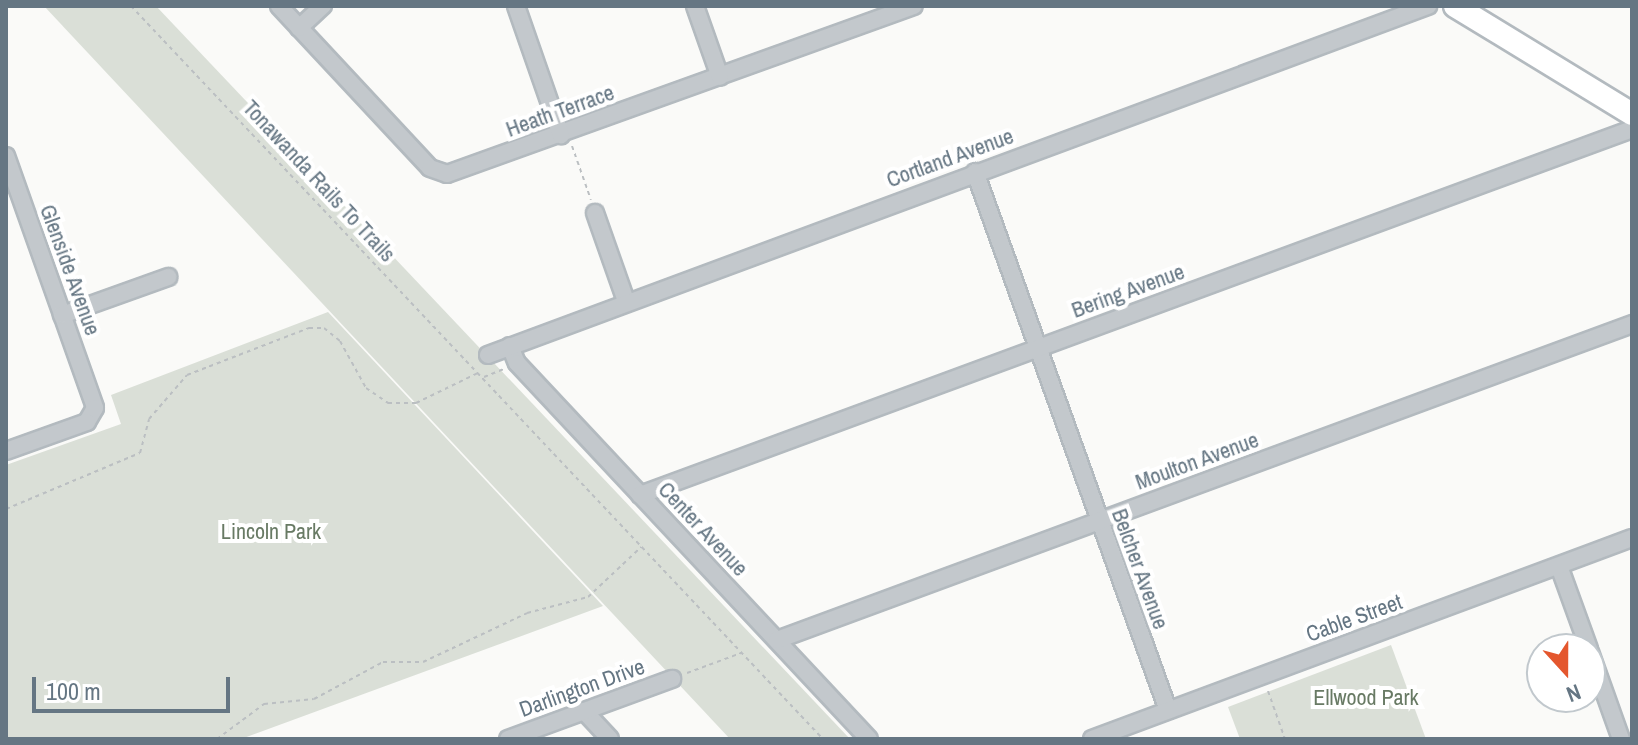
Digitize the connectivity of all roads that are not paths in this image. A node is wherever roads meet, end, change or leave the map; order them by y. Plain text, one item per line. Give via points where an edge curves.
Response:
1 (279, 6) edge
2 (323, 6) edge
3 (516, 6) edge
4 (695, 6) edge
5 (914, 6) edge
6 (1428, 6) edge
7 (1455, 6) edge
8 (887, 11) edge
9 (299, 28) junction
10 (720, 77) junction
11 (1632, 114) edge
12 (1632, 129) edge
13 (564, 133) junction
14 (6, 156) edge
15 (975, 172) junction
16 (595, 213) road end
17 (168, 277) dead end
18 (626, 301) junction
19 (62, 315) junction
20 (1632, 324) edge
21 (510, 346) junction
22 (1037, 347) junction
23 (488, 355) dead end
24 (6, 451) edge
25 (640, 495) junction
26 (1099, 521) junction
27 (1632, 538) edge
28 (1559, 566) junction
29 (1584, 633) edge
30 (777, 640) junction
31 (672, 679) road end
32 (1606, 696) edge
33 (1168, 710) junction
34 (584, 711) junction
35 (508, 739) edge
36 (610, 739) edge
37 (869, 739) edge
38 (1092, 739) edge
39 (1621, 739) edge

1 - 9 street, Heath Terrace
2 - 9 street
3 - 13 street
4 - 10 street
5 - 8 street, Heath Terrace
6 - 15 street, Cortland Avenue
7 - 11 street
8 - 10 street, Heath Terrace
9 - 13 street, Heath Terrace via 438,172 457,173
10 - 13 street, Heath Terrace
12 - 22 street, Bering Avenue
14 - 19 street, Glenside Avenue
15 - 18 street, Cortland Avenue
15 - 22 street, Belcher Avenue
16 - 18 street
17 - 19 street
18 - 21 street, Cortland Avenue
19 - 24 street, Glenside Avenue via 94,399 87,422
20 - 26 street, Moulton Avenue
21 - 23 street, Cortland Avenue
21 - 25 street, Center Avenue via 517,363
22 - 25 street, Bering Avenue
22 - 26 street, Belcher Avenue
25 - 30 street, Center Avenue
26 - 30 street, Moulton Avenue
26 - 33 street, Belcher Avenue
27 - 28 street, Cable Street
28 - 29 street
28 - 33 street, Cable Street
30 - 37 street, Center Avenue
31 - 34 street, Darlington Drive
32 - 39 street
33 - 38 street, Cable Street
34 - 35 street, Darlington Drive
34 - 36 street

